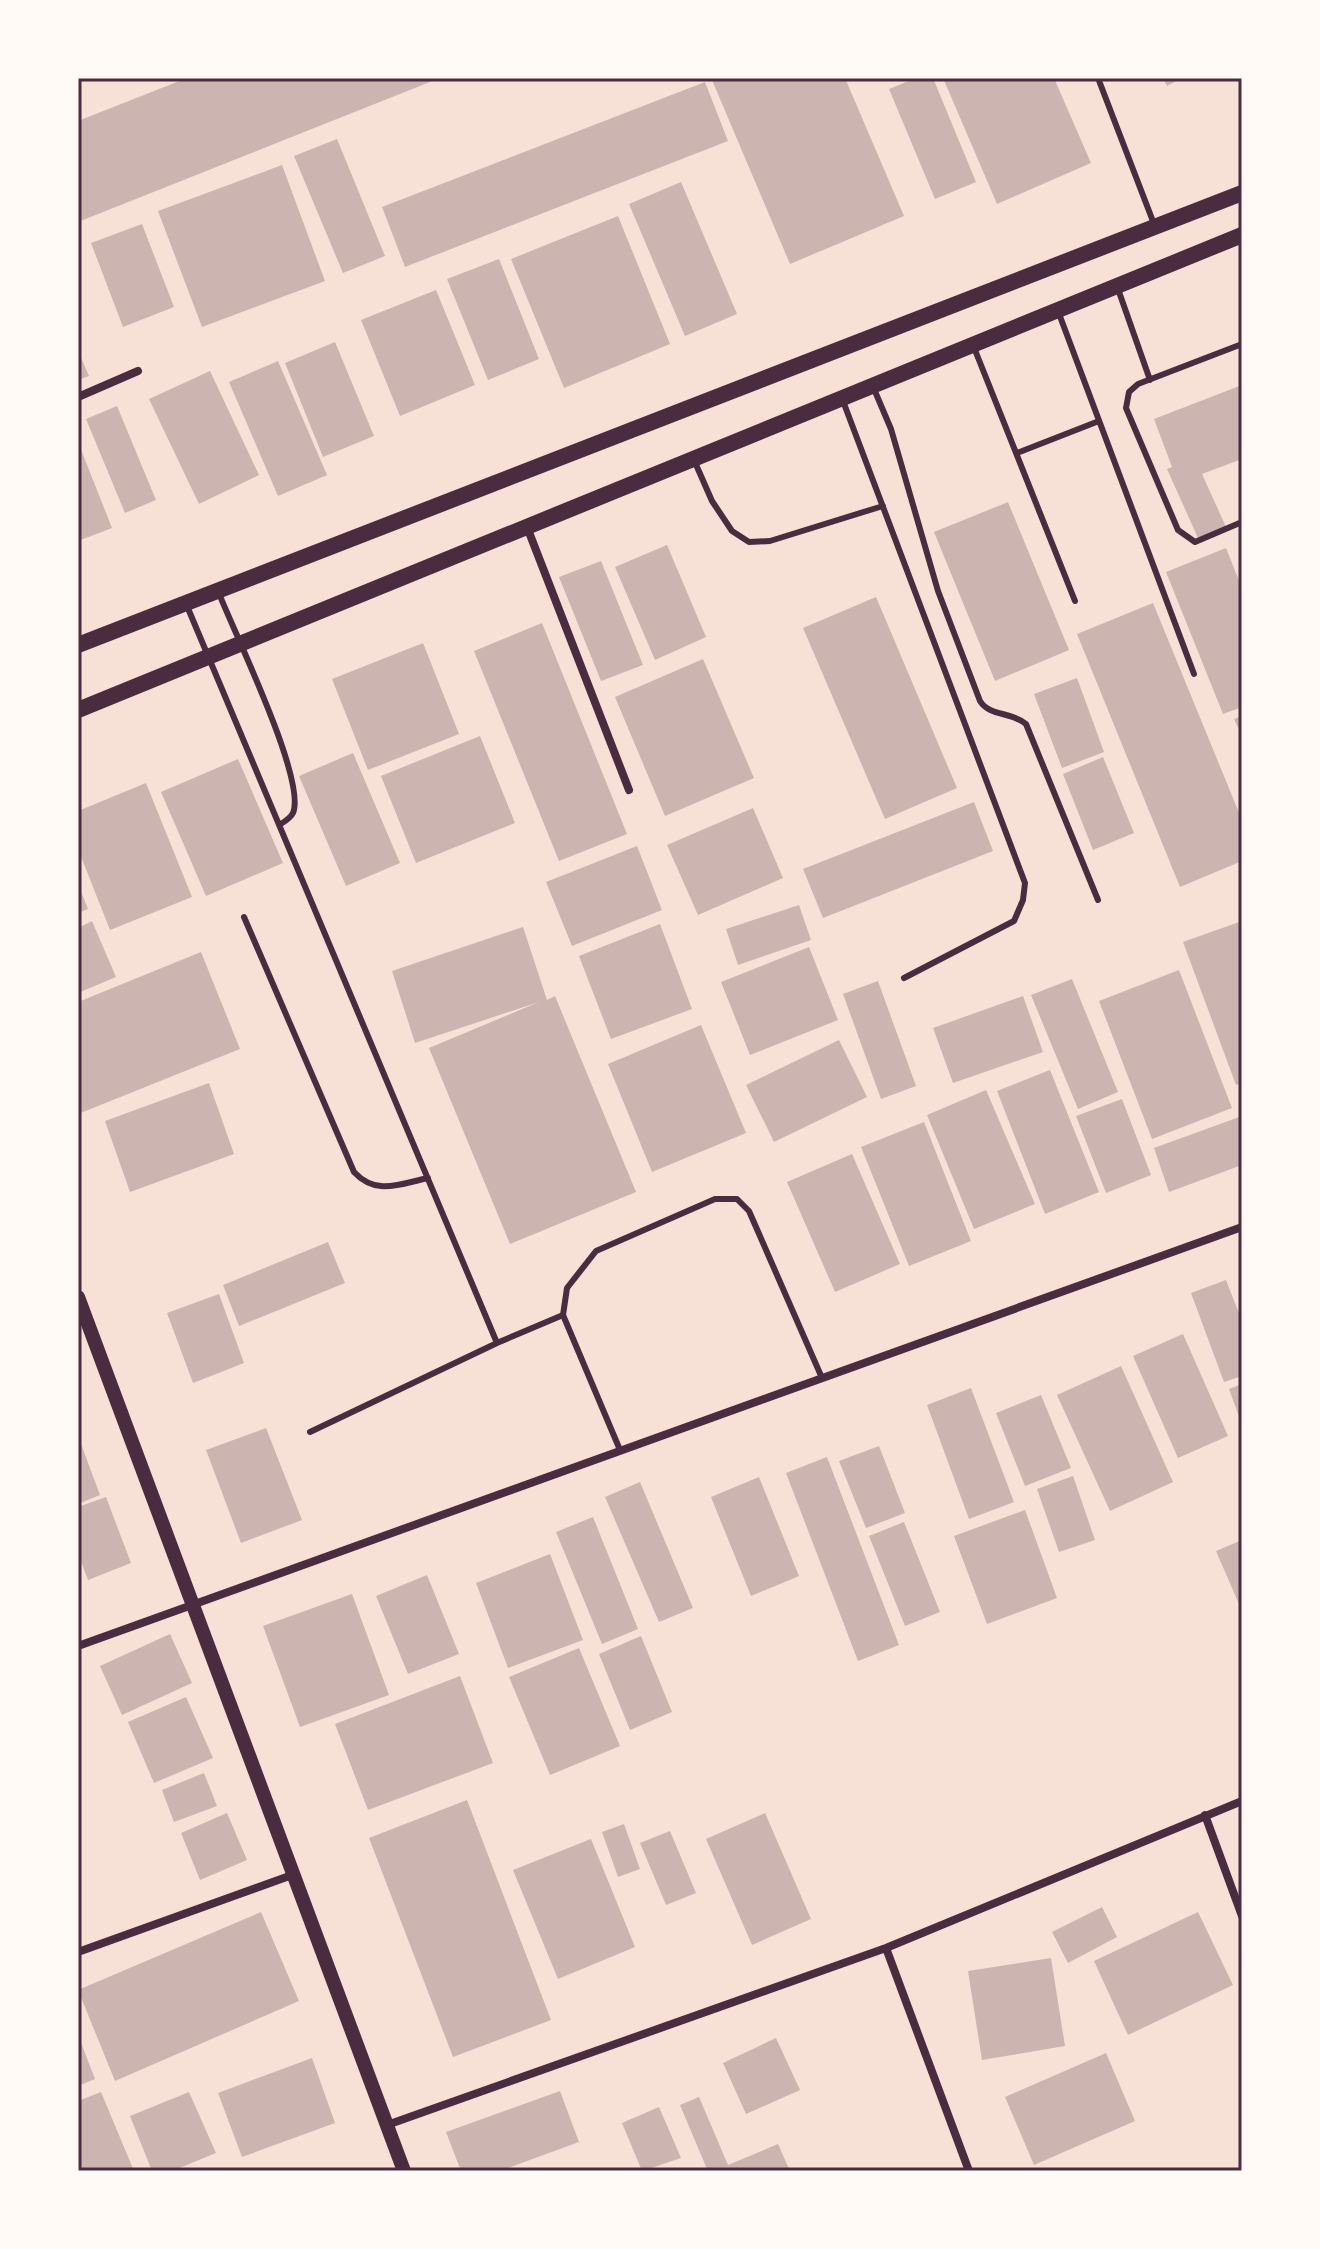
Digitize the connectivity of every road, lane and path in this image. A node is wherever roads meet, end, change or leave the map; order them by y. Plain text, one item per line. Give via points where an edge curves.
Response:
1 (1098, 78) edge
2 (1242, 193) edge
3 (1155, 226) junction
4 (1242, 235) edge
5 (1117, 285) junction
6 (1058, 311) junction
7 (1242, 344) edge
8 (973, 345) junction
9 (138, 371) dead end
10 (1150, 380) junction
11 (873, 386) junction
12 (78, 397) edge
13 (841, 398) junction
14 (1099, 421) junction
15 (1017, 453) junction
16 (693, 459) junction
17 (883, 506) junction
18 (1242, 522) edge
19 (526, 527) junction
20 (218, 591) junction
21 (1075, 601) dead end
22 (186, 603) junction
23 (78, 645) edge
24 (238, 645) junction
25 (208, 657) junction
26 (1194, 674) dead end
27 (78, 710) edge
28 (629, 790) dead end
29 (279, 825) junction
30 (1098, 900) dead end
31 (244, 917) dead end
32 (904, 978) dead end
33 (428, 1178) junction
34 (1242, 1227) edge
35 (78, 1297) edge
36 (563, 1315) junction
37 (497, 1343) junction
38 (822, 1378) junction
39 (310, 1432) dead end
40 (620, 1450) junction
41 (195, 1603) junction
42 (78, 1646) edge
43 (1242, 1801) edge
44 (1205, 1815) junction
45 (295, 1874) junction
46 (1242, 1916) edge
47 (886, 1948) junction
48 (78, 1952) edge
49 (387, 2125) junction
50 (404, 2171) edge
51 (969, 2171) edge

1 - 3 lane
2 - 3 main road
3 - 20 main road
4 - 5 main road
5 - 6 main road
5 - 10 lane
6 - 8 main road
6 - 14 lane
7 - 10 lane
8 - 11 main road
8 - 15 lane
9 - 12 street
10 - 18 lane via 1129,392 1126,408 1178,530 1195,542
11 - 13 main road
11 - 30 lane via 891,429 938,591 980,701 990,711 1013,714 1026,724
13 - 16 main road
13 - 17 lane
14 - 15 lane
14 - 26 lane
15 - 21 lane
16 - 17 lane via 732,531 749,542 770,541
16 - 19 main road
17 - 32 lane via 1025,883 1014,921
19 - 24 main road
19 - 28 street
20 - 22 main road
20 - 24 lane
22 - 23 main road
22 - 25 lane
24 - 25 main road
24 - 29 lane via 289,763 294,808
25 - 27 main road
25 - 29 lane
29 - 33 lane
31 - 33 lane via 354,1172 365,1184 380,1188
33 - 37 lane
34 - 38 street
35 - 41 street
36 - 37 lane
36 - 38 lane via 567,1288 596,1251 715,1199 737,1199 749,1211
36 - 40 lane
37 - 39 lane
38 - 40 street
40 - 41 street
41 - 42 street
41 - 45 street
43 - 44 street
44 - 46 street
44 - 47 street
45 - 48 street
45 - 49 street
47 - 49 street
47 - 51 street
49 - 50 street

